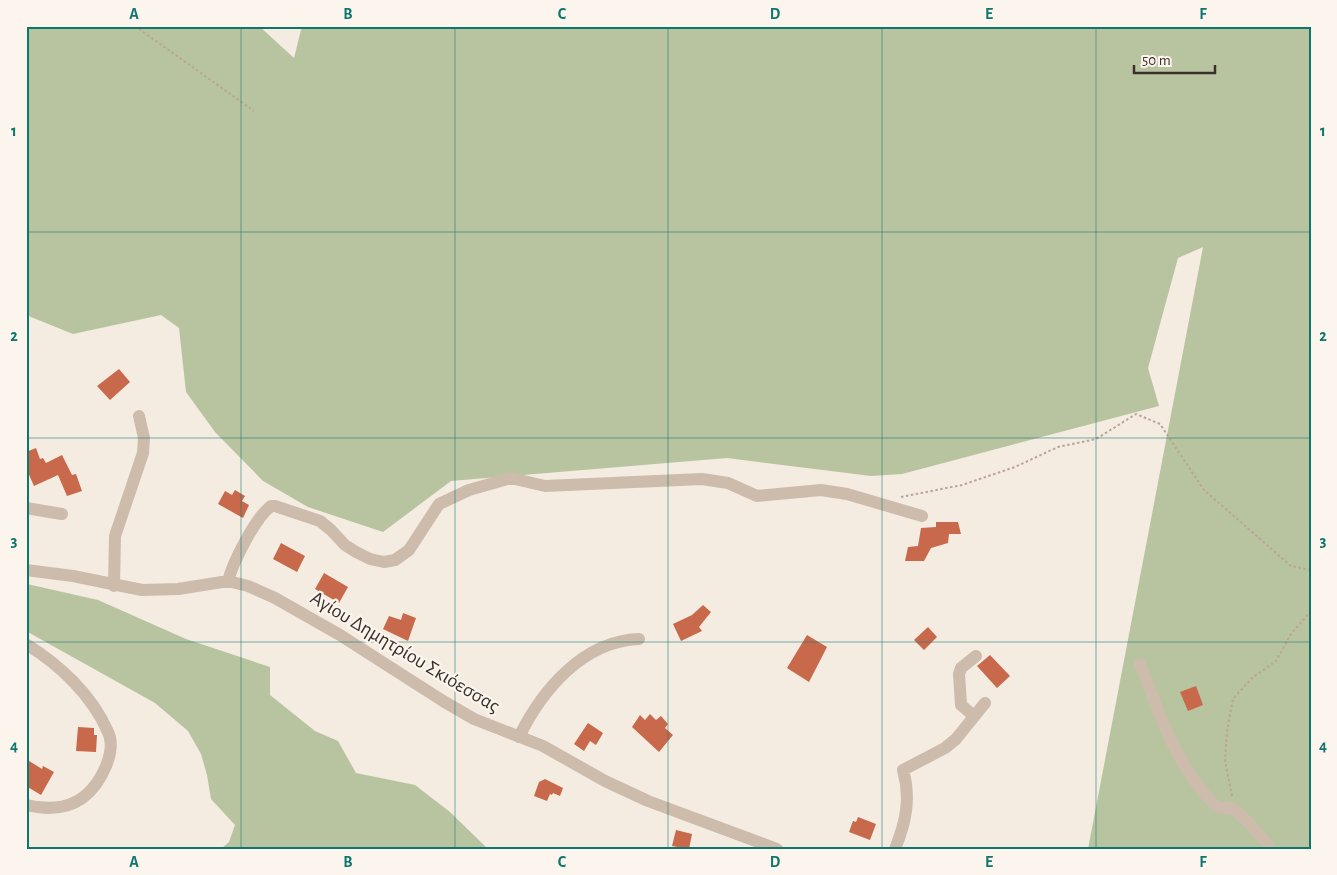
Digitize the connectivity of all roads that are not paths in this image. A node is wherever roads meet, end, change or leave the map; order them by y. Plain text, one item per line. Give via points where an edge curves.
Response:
1 (139, 416) dead end
2 (26, 508) edge
3 (62, 514) dead end
4 (922, 516) dead end
5 (26, 570) edge
6 (228, 582) junction
7 (114, 586) junction
8 (639, 639) dead end
9 (26, 644) edge
10 (976, 656) dead end
11 (1140, 664) dead end
12 (986, 703) dead end
13 (974, 716) junction
14 (519, 737) junction
15 (26, 805) edge
16 (777, 849) edge
17 (895, 849) edge
18 (1269, 849) edge

1 - 7 street via 144,453 114,536
2 - 3 street
4 - 6 street via 847,494 820,490 757,496 728,483 702,479 545,486 511,478 469,490 439,504 412,547 402,556 388,561 370,559 356,552 317,520 272,506 241,550
5 - 7 street, Αγίου Δημητρίου Σκιόεσσας via 73,576
6 - 7 street, Αγίου Δημητρίου Σκιόεσσας via 166,590
6 - 14 street, Αγίου Δημητρίου Σκιόεσσας via 248,586 280,601 458,710
8 - 14 street via 611,644 577,663 542,696
9 - 15 street via 56,664 82,692 109,734 111,746 101,777 89,794 59,807
10 - 13 street via 959,674 961,704
11 - 18 street via 1160,715 1199,788 1215,806 1232,808 1247,821
12 - 13 street
13 - 17 street via 945,748 903,770 908,801
14 - 16 street, Αγίου Δημητρίου Σκιόεσσας via 648,801

